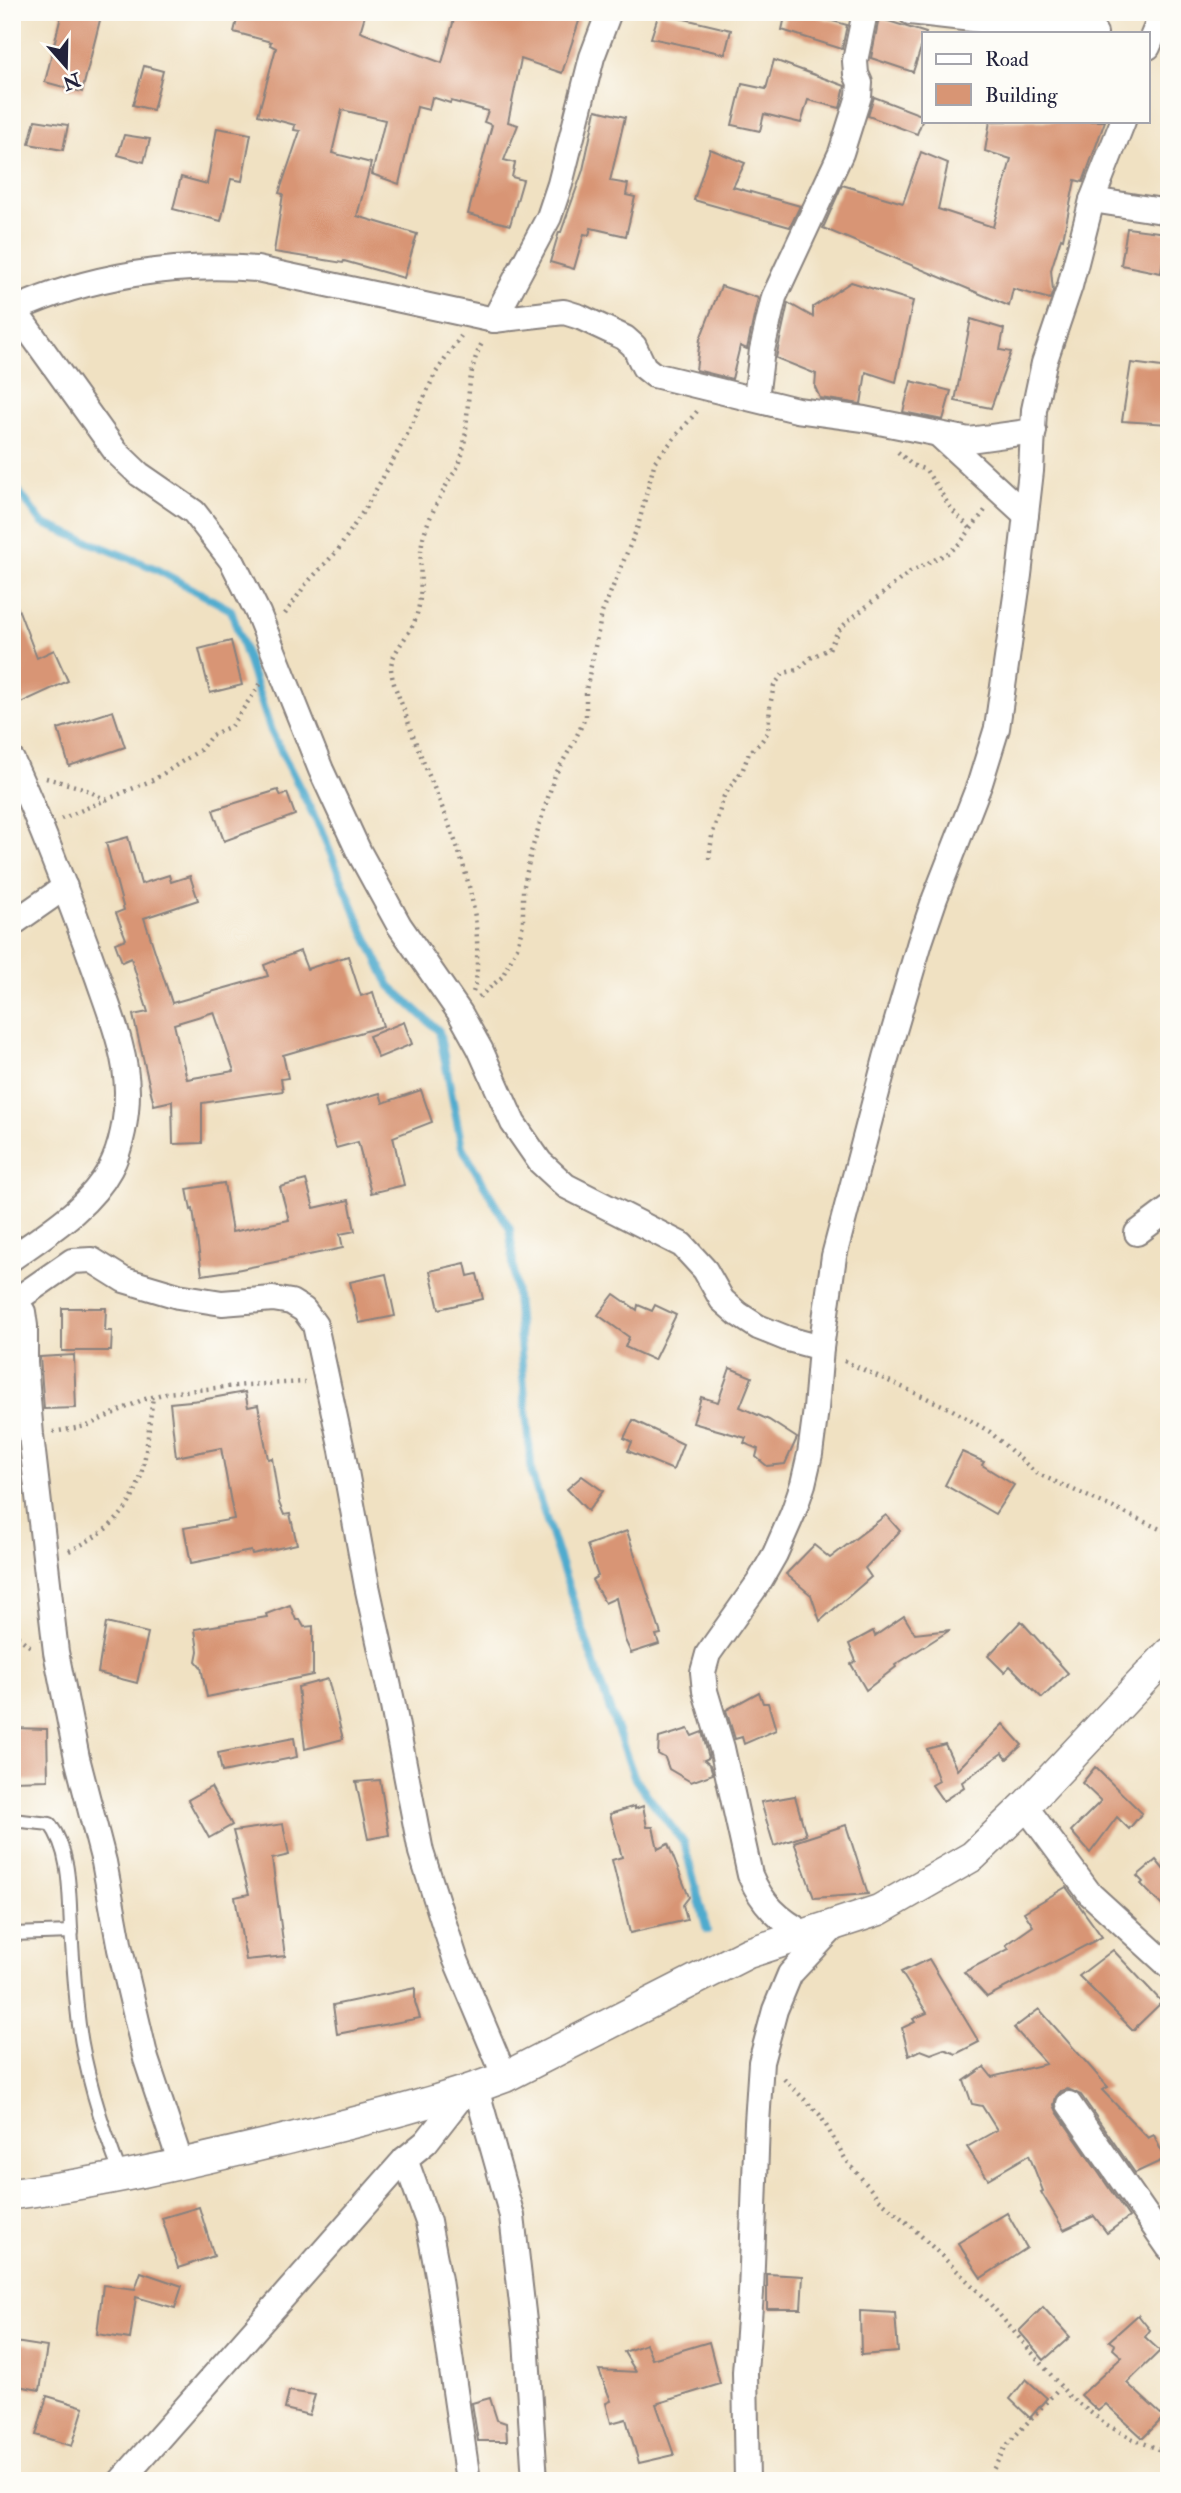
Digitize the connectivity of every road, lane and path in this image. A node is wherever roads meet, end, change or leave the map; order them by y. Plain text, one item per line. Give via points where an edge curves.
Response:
1 (609, 12) edge
2 (865, 12) edge
3 (910, 12) edge
4 (1163, 12) edge
5 (1086, 32) edge
6 (1150, 41) edge
7 (1123, 122) edge
8 (1092, 200) junction
9 (1169, 212) edge
10 (13, 309) edge
11 (494, 320) junction
12 (713, 389) junction
13 (756, 398) junction
14 (1034, 431) junction
15 (940, 436) junction
16 (892, 448) dead end
17 (998, 491) junction
18 (1026, 515) junction
19 (970, 528) junction
20 (268, 638) junction
21 (282, 674) junction
22 (14, 763) edge
23 (107, 801) junction
24 (40, 828) junction
25 (709, 859) dead end
26 (65, 887) junction
27 (12, 924) edge
28 (460, 1013) junction
29 (1169, 1209) edge
30 (1137, 1233) dead end
31 (12, 1258) edge
32 (14, 1298) edge
33 (820, 1351) junction
34 (327, 1382) junction
35 (153, 1397) junction
36 (31, 1436) junction
37 (1169, 1533) edge
38 (44, 1562) junction
39 (1169, 1653) edge
40 (1025, 1805) junction
41 (12, 1820) edge
42 (878, 1910) junction
43 (72, 1932) junction
44 (12, 1934) edge
45 (806, 1934) junction
46 (1169, 1966) edge
47 (761, 2062) junction
48 (505, 2077) junction
49 (470, 2090) junction
50 (1069, 2104) dead end
51 (405, 2159) junction
52 (181, 2164) junction
53 (121, 2175) junction
54 (12, 2194) edge
55 (1169, 2248) edge
56 (1060, 2387) junction
57 (1169, 2453) edge
58 (121, 2481) edge
59 (468, 2481) edge
60 (536, 2481) edge
61 (747, 2481) edge
62 (987, 2481) edge

1 - 11 street via 592,57 553,206
2 - 13 street via 855,61 859,96 841,153 774,297
3 - 5 street
4 - 6 street
7 - 8 street
8 - 9 street
8 - 14 street via 1044,363
10 - 11 street via 98,282 164,271 233,267
10 - 20 street via 116,452 194,512 216,538 245,583
11 - 12 street via 564,312 580,317 625,338 654,375
11 - 20 path via 461,336 435,374 366,507
11 - 28 path via 476,353 460,464 423,537 418,614 391,665 394,686 474,902 476,985
12 - 13 street
12 - 28 path via 656,461 638,526 602,612 586,691 586,716 555,775 531,852 517,947 502,977
13 - 15 street
14 - 15 street via 969,440
14 - 18 street
15 - 17 street
16 - 19 path via 926,470
17 - 18 street
17 - 19 path
18 - 33 street via 996,729 935,898 886,1058 834,1256
19 - 25 path via 950,552 910,572 847,622 829,649 779,678 772,692 768,732 749,753 724,796
20 - 21 street
21 - 23 path via 260,683 230,726 212,735 200,750 155,779
21 - 28 street via 321,770 379,891
22 - 23 path
22 - 24 street
23 - 24 path
24 - 26 street
26 - 27 street
26 - 31 street via 120,1048 127,1090 122,1132 110,1168 87,1200
28 - 33 street via 513,1123 555,1177 681,1245 738,1314 758,1327
29 - 30 street
32 - 34 street via 72,1261 92,1259 124,1280 178,1296 222,1303 291,1302 315,1325
32 - 36 street via 26,1326
33 - 37 path via 951,1409 990,1432 1036,1473
33 - 45 street via 810,1454 793,1513 759,1582 708,1654 703,1672 757,1892 785,1923
34 - 35 path via 246,1385
34 - 48 street via 421,1852 455,1958
35 - 36 path via 87,1426
35 - 38 path via 136,1494 127,1509 88,1541
36 - 38 street
38 - 52 street via 55,1652 120,1949 146,2059
39 - 40 street
40 - 42 street via 973,1856
40 - 46 street via 1090,1894
41 - 43 lane via 50,1824 58,1835
42 - 45 street
42 - 47 street via 831,1928 790,1974
43 - 44 lane
43 - 53 lane via 84,2055 101,2123
45 - 48 street via 721,1965
47 - 56 path via 791,2084 820,2115 846,2160 879,2199 986,2300
47 - 61 street via 744,2372
48 - 49 street
49 - 51 street via 426,2142
49 - 52 street
49 - 60 street via 512,2216
50 - 55 street
51 - 58 street
51 - 59 street via 428,2222
52 - 53 street
53 - 54 street
56 - 57 path via 1107,2425
56 - 62 path via 1006,2446

